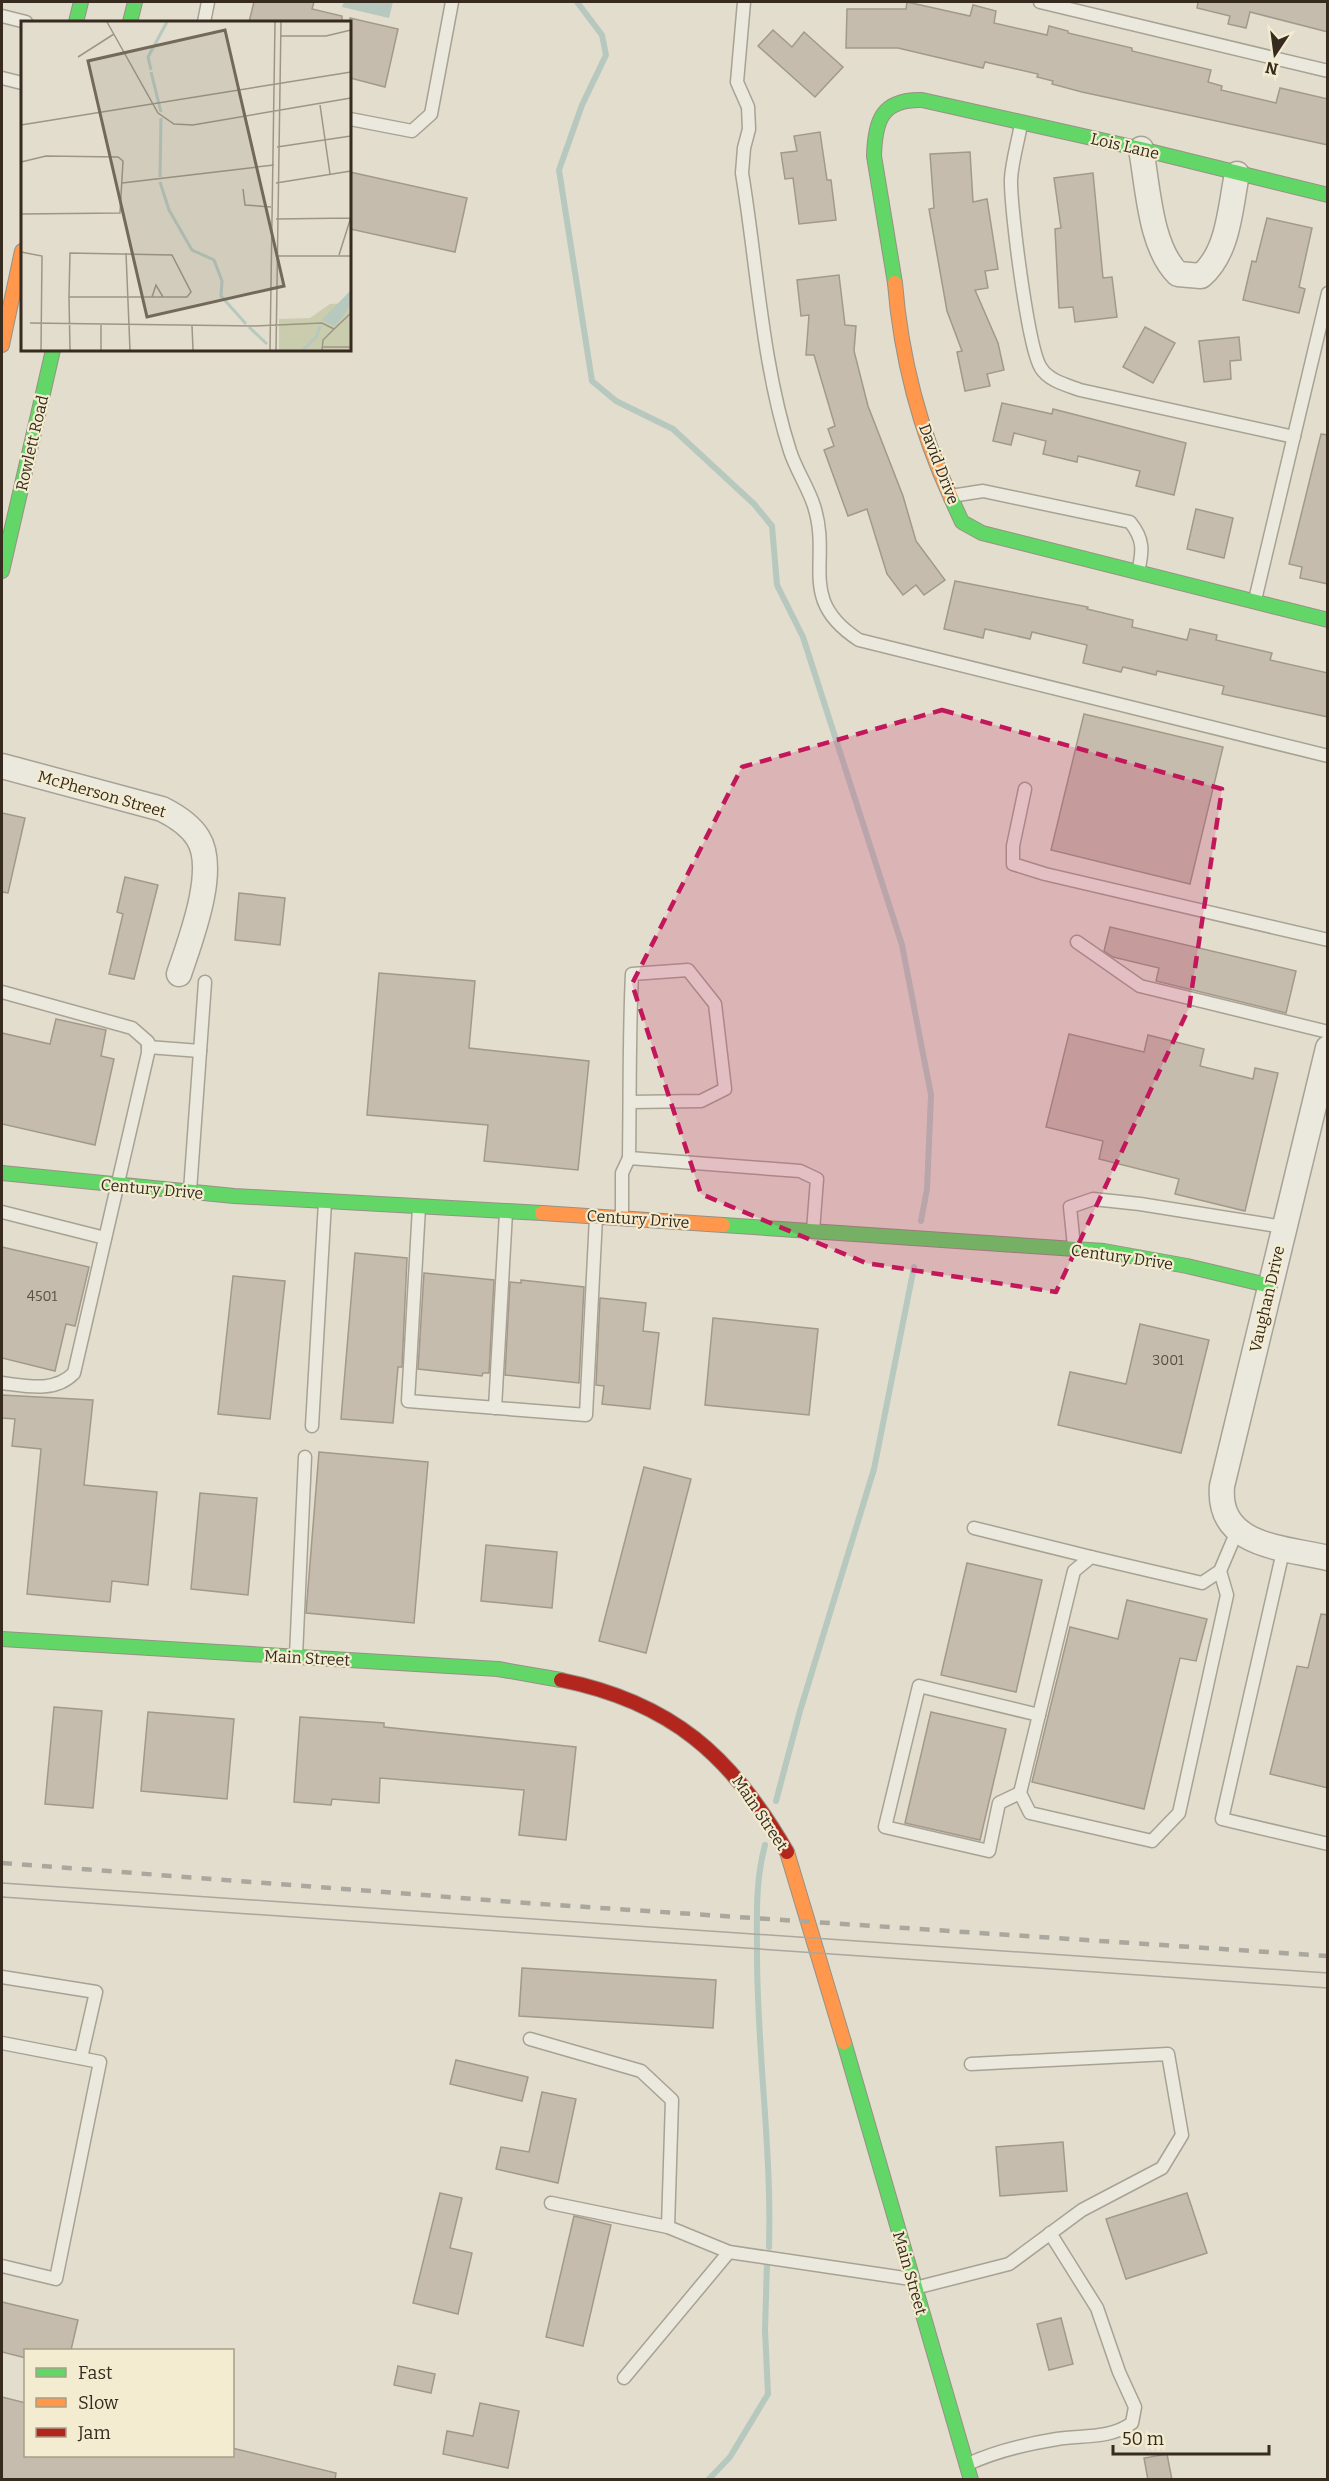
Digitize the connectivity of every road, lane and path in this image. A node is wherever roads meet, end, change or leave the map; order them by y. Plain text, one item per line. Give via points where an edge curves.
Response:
1 (81, 2) edge
2 (135, 2) edge
3 (208, 2) edge
4 (452, 2) edge
5 (744, 2) edge
6 (1040, 2) edge
7 (2, 16) edge
8 (22, 21) edge
9 (76, 21) edge
10 (130, 21) edge
11 (204, 21) edge
12 (1328, 71) edge
13 (2, 78) edge
14 (21, 83) edge
15 (922, 100) joint
16 (351, 119) edge
17 (1021, 122) junction
18 (1141, 149) junction
19 (1238, 174) junction
20 (1328, 195) edge
21 (21, 255) edge
22 (13, 288) edge
23 (1328, 293) edge
24 (2, 345) edge
25 (53, 351) edge
26 (1294, 436) junction
27 (950, 496) junction
28 (2, 571) edge
29 (1137, 573) junction
30 (1254, 602) junction
31 (1328, 620) edge
32 (1328, 756) edge
33 (2, 766) edge
34 (1025, 789) dead end
35 (1328, 940) edge
36 (1077, 942) dead end
37 (179, 974) dead end
38 (205, 982) dead end
39 (2, 992) edge
40 (1328, 1032) edge
41 (148, 1047) junction
42 (1328, 1048) edge
43 (200, 1051) junction
44 (630, 1102) junction
45 (629, 1158) junction
46 (2, 1173) edge
47 (117, 1186) junction
48 (190, 1192) junction
49 (325, 1201) junction
50 (420, 1206) junction
51 (506, 1211) junction
52 (2, 1212) edge
53 (596, 1216) junction
54 (622, 1218) junction
55 (1284, 1227) junction
56 (813, 1232) junction
57 (105, 1238) junction
58 (1074, 1249) junction
59 (1271, 1286) junction
60 (2, 1383) edge
61 (495, 1408) junction
62 (312, 1426) dead end
63 (305, 1457) dead end
64 (974, 1528) dead end
65 (1244, 1535) junction
66 (1284, 1547) junction
67 (1091, 1557) junction
68 (1328, 1558) edge
69 (1220, 1571) junction
70 (2, 1639) edge
71 (296, 1657) junction
72 (1039, 1715) junction
73 (1020, 1793) junction
74 (1328, 1844) edge
75 (2, 1977) edge
76 (530, 2039) dead end
77 (2, 2043) edge
78 (81, 2058) junction
79 (971, 2064) dead end
80 (551, 2203) dead end
81 (668, 2227) junction
82 (1050, 2234) junction
83 (729, 2252) junction
84 (2, 2266) edge
85 (913, 2284) junction
86 (624, 2378) dead end
87 (967, 2464) junction
88 (971, 2480) edge

1 - 9 street
2 - 10 street
3 - 11 lane
4 - 16 lane via 431,114 412,131
5 - 32 lane via 738,82 748,107 749,129 742,173 771,368 790,452 815,507 820,586 828,614 840,628 859,640
6 - 12 lane
7 - 8 lane
13 - 14 lane
15 - 17 street, Lois Lane
15 - 27 street, David Drive via 904,98 890,105 881,118 874,156 893,261 898,330 911,388
17 - 18 street, Lois Lane
17 - 26 lane via 1011,178 1013,206 1032,345 1041,369 1057,382 1080,390
18 - 19 street, Lois Lane
18 - 19 street via 1157,236 1166,263 1178,274 1201,276 1213,266 1222,246
19 - 20 street, Lois Lane
21 - 22 street
22 - 24 street
23 - 26 lane
25 - 28 street, Rowlett Road
26 - 30 lane
27 - 29 street, David Drive via 962,522 982,533
27 - 29 lane via 983,491 1130,522 1141,535 1143,550
29 - 30 street, David Drive
30 - 31 street, David Drive
33 - 37 street, McPherson Street via 162,809 190,828 200,840 204,890
34 - 35 lane via 1013,864
36 - 40 lane via 1140,986
38 - 43 lane
39 - 41 lane via 132,1028 148,1042
41 - 43 lane
41 - 47 lane
42 - 55 street, Vaughan Drive
43 - 48 lane
44 - 44 lane via 632,974 688,970 715,1004 725,1089 700,1101
44 - 45 lane
45 - 54 lane via 622,1173
45 - 56 lane via 800,1171 817,1179
46 - 47 street, Century Drive
47 - 48 street, Century Drive
47 - 57 lane
48 - 49 street, Century Drive
49 - 50 street, Century Drive
49 - 62 lane
50 - 51 street, Century Drive
50 - 61 lane via 408,1401
51 - 53 street, Century Drive
51 - 61 lane
52 - 57 lane
53 - 54 street, Century Drive
53 - 61 lane via 586,1415
54 - 56 street, Century Drive
55 - 58 lane via 1094,1199 1070,1207
55 - 59 street, Vaughan Drive
56 - 58 street, Century Drive
57 - 60 lane via 74,1373 52,1386
58 - 59 street, Century Drive via 1187,1266
59 - 65 street, Vaughan Drive via 1220,1503 1226,1520
63 - 71 lane
64 - 67 lane
65 - 66 street
65 - 69 lane
66 - 68 street
66 - 74 lane via 1222,1819
67 - 69 lane via 1202,1582
67 - 72 lane via 1074,1571
69 - 73 lane via 1227,1595 1179,1813 1152,1840 1030,1813
70 - 71 street, Main Street
71 - 85 street, Main Street via 498,1669 612,1692 674,1721 742,1782 791,1858
72 - 73 lane
72 - 73 lane via 919,1686 885,1827 989,1851 999,1803
75 - 78 lane via 96,1992
76 - 81 lane via 641,2071 672,2100
77 - 78 lane
78 - 84 lane via 100,2062 56,2279
79 - 82 lane via 1168,2054 1182,2135 1162,2168 1082,2210
80 - 81 lane
81 - 83 lane
82 - 85 lane via 1009,2264
82 - 87 lane via 1097,2308 1136,2408 1132,2423 1118,2433 1045,2441 991,2453
83 - 85 lane
83 - 86 lane
85 - 87 street, Main Street
87 - 88 street, Main Street

